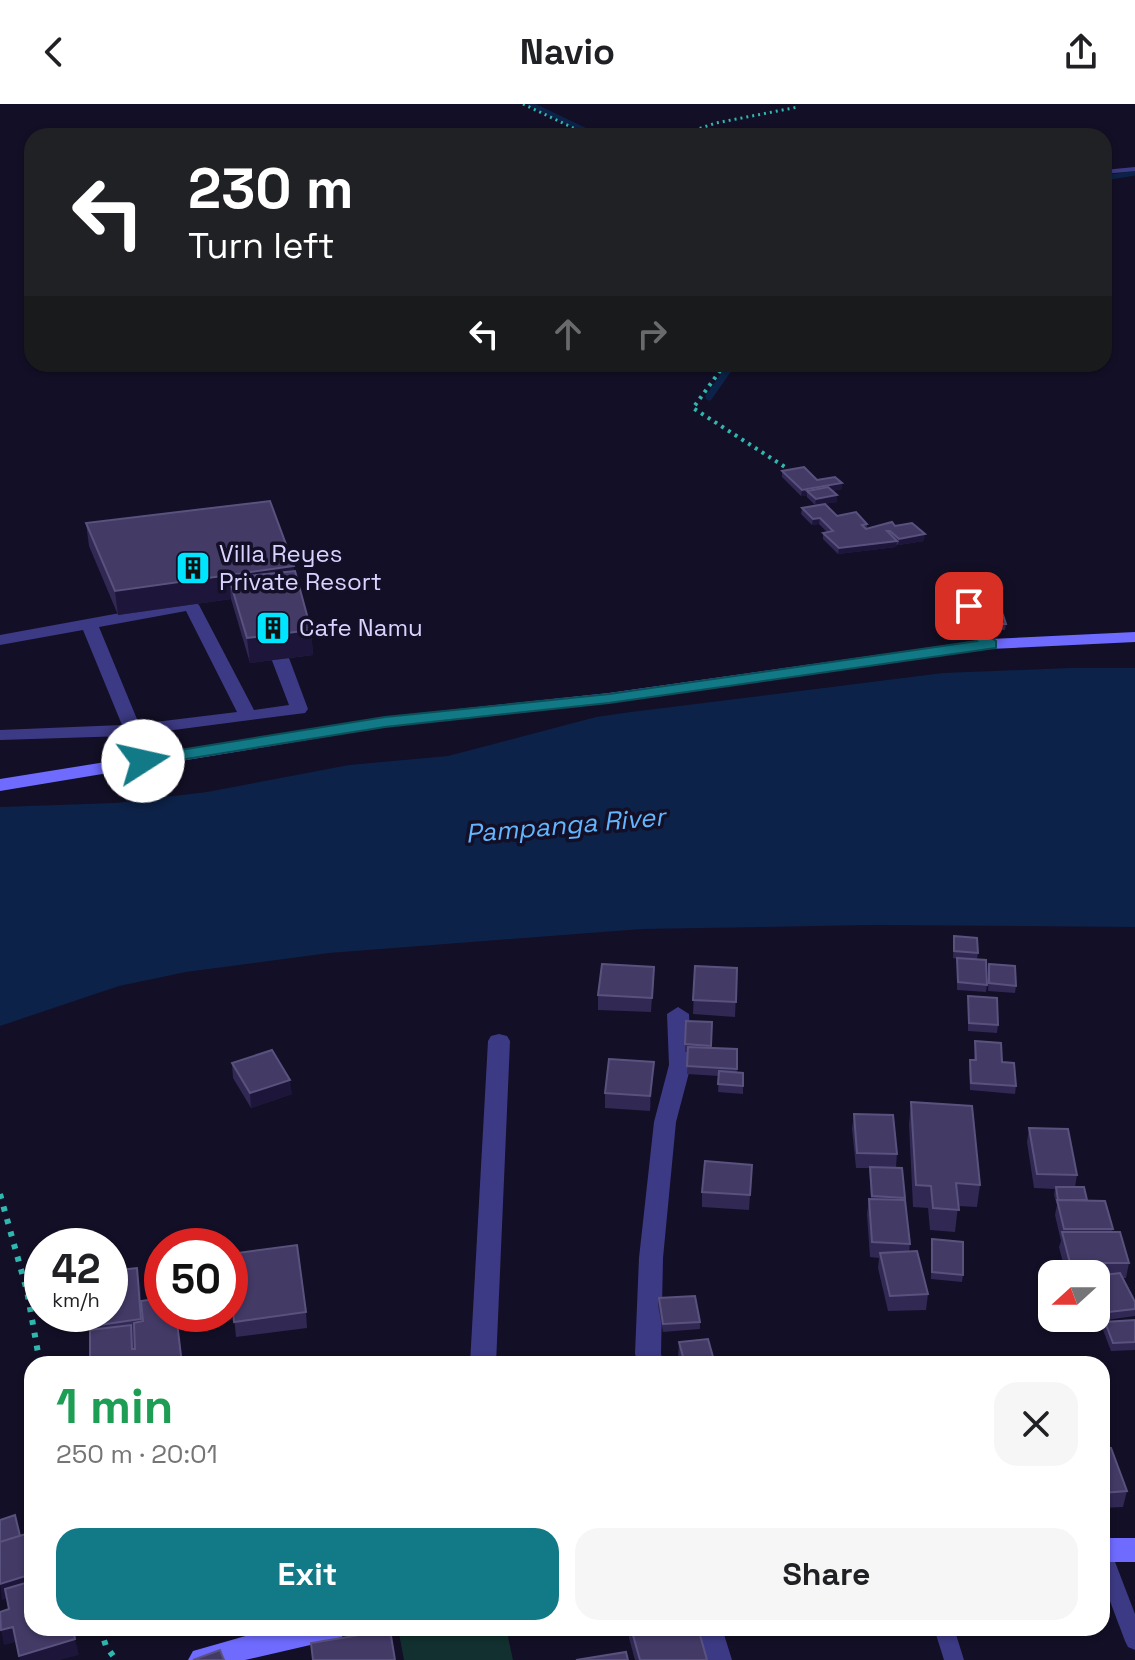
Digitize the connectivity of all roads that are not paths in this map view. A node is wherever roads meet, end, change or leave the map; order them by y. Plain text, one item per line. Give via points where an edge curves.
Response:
1 (1135, 169) edge
2 (1112, 171) edge
3 (966, 594) dead end
4 (89, 623) junction
5 (1135, 637) edge
6 (0, 640) edge
7 (990, 644) junction
8 (280, 658) edge
9 (248, 716) junction
10 (133, 730) junction
11 (0, 735) edge
12 (143, 761) junction
13 (0, 785) edge
14 (678, 1014) dead end
15 (499, 1041) dead end
16 (483, 1356) edge
17 (649, 1356) edge
18 (1135, 1550) edge
19 (1110, 1552) edge
20 (1110, 1574) edge
21 (294, 1636) edge
22 (710, 1636) edge
23 (946, 1636) edge
24 (1135, 1641) edge
25 (203, 1660) edge
26 (717, 1660) edge
27 (954, 1660) edge

1 - 2 lane
3 - 7 street via 974,632
4 - 6 street
4 - 9 street via 191,605
4 - 10 street
5 - 7 main road
7 - 12 main road via 609,698 385,722
8 - 9 street via 299,709
9 - 10 street
10 - 11 street
10 - 12 street
12 - 13 main road
14 - 17 street via 680,1065 665,1122 651,1258
15 - 16 street
18 - 19 main road
20 - 24 lane
21 - 25 main road
22 - 26 street
23 - 27 lane

